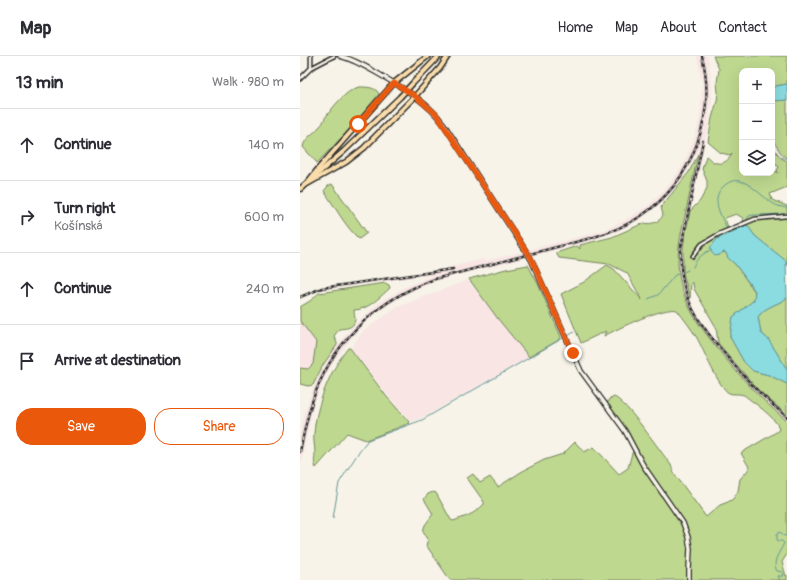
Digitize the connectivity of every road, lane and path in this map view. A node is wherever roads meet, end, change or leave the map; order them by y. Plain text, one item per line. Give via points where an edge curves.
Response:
1 (311, 56) edge
2 (334, 56) edge
3 (341, 56) edge
4 (428, 56) edge
5 (439, 56) edge
6 (448, 56) edge
7 (311, 68) junction
8 (300, 79) edge
9 (394, 83) junction
10 (415, 96) junction
11 (307, 184) junction
12 (300, 189) edge
13 (787, 216) edge
14 (693, 256) dead end
15 (689, 580) edge

1 - 7 street
2 - 7 street
3 - 9 street via 357,61
4 - 9 main road
5 - 11 main road, bridge via 400,97
6 - 10 main road
7 - 8 street
9 - 10 street
9 - 11 main road
10 - 11 main road via 356,155
10 - 15 street via 443,123 528,253 581,371 622,427 642,465 683,523 690,548
11 - 12 main road
13 - 14 street via 755,219 719,234 702,244

